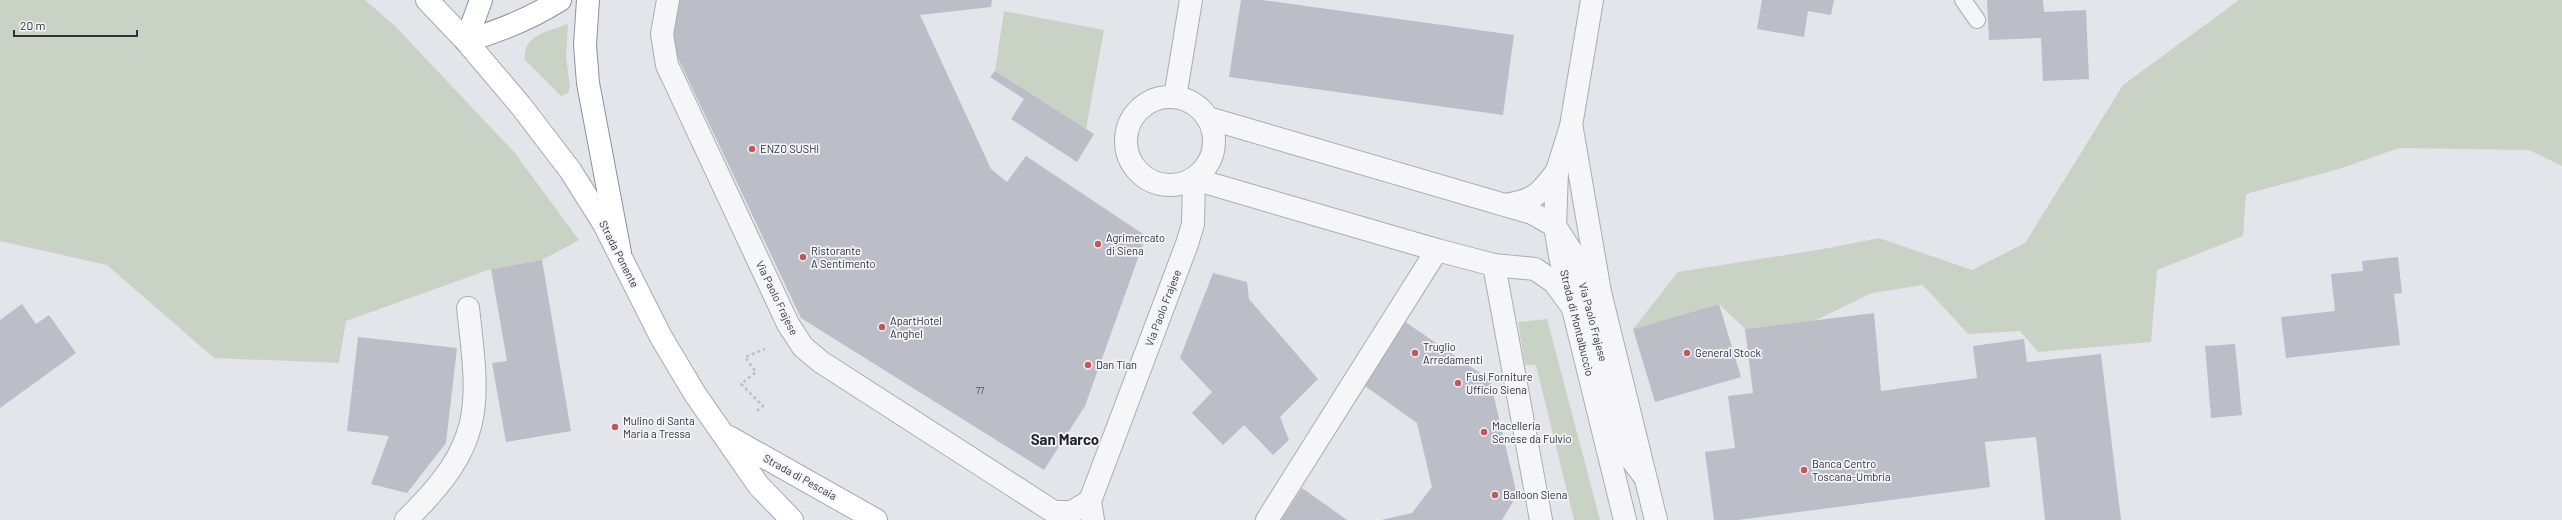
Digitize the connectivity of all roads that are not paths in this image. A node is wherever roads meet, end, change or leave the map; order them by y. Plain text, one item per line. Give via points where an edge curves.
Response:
1 (427, 0) edge
2 (481, 0) edge
3 (560, 0) edge
4 (588, 0) edge
5 (668, 0) edge
6 (1191, 0) edge
7 (1592, 0) edge
8 (1963, 0) edge
9 (1977, 20) dead end
10 (466, 41) junction
11 (1175, 97) junction
12 (1208, 118) junction
13 (1571, 126) junction
14 (1557, 171) junction
15 (1194, 179) junction
16 (1500, 205) junction
17 (1555, 226) junction
18 (1437, 250) junction
19 (620, 253) junction
20 (1494, 264) junction
21 (468, 308) dead end
22 (1574, 309) junction
23 (724, 434) junction
24 (1644, 476) junction
25 (1091, 511) edge
26 (406, 520) edge
27 (792, 520) edge
28 (876, 520) edge
29 (1267, 520) edge
30 (1541, 520) edge
31 (1625, 520) edge
32 (1656, 520) edge

1 - 10 main road, Strada Ponente
2 - 10 main road
3 - 10 main road via 506,28
4 - 19 main road via 585,46 588,83
5 - 25 street, Via Paolo Frajese via 662,34 667,65 788,324 803,347 821,362 1054,512
6 - 11 street
7 - 13 street, Strada di Montalbuccio
8 - 9 lane
10 - 19 main road, Strada Ponente via 558,152 590,199
11 - 12 street, Via Paolo Frajese via 1188,100 1200,108
11 - 15 street, Via Paolo Frajese via 1161,97 1147,103 1136,112 1129,124 1126,138 1127,153 1132,166 1154,184 1183,185
12 - 15 street, Via Paolo Frajese via 1214,131 1215,145 1204,170
12 - 16 street, Via Paolo Frajese
13 - 14 street, Strada di Montalbuccio
13 - 24 street, Strada di Montalbuccio via 1600,292
14 - 16 street, Via Paolo Frajese via 1541,192 1531,199
14 - 17 street, Strada di Montalbuccio
15 - 18 street, Via Paolo Frajese
15 - 25 street, Via Paolo Frajese via 1194,212 1187,244
16 - 17 street, Via Paolo Frajese via 1532,213
17 - 22 street, Strada di Montalbuccio
17 - 24 street, Via Paolo Frajese via 1568,244 1578,268 1629,456
18 - 20 street, Via Paolo Frajese
18 - 29 street
19 - 23 main road, Strada Ponente via 675,361
20 - 22 street, Via Paolo Frajese via 1535,269 1554,282
20 - 30 street
21 - 26 street via 474,382 474,408 470,433 454,467 433,494
22 - 31 street, Strada di Montalbuccio
23 - 27 main road, Strada Ponente via 759,486
23 - 28 main road, Strada di Pescaia
24 - 32 street, Strada di Montalbuccio

